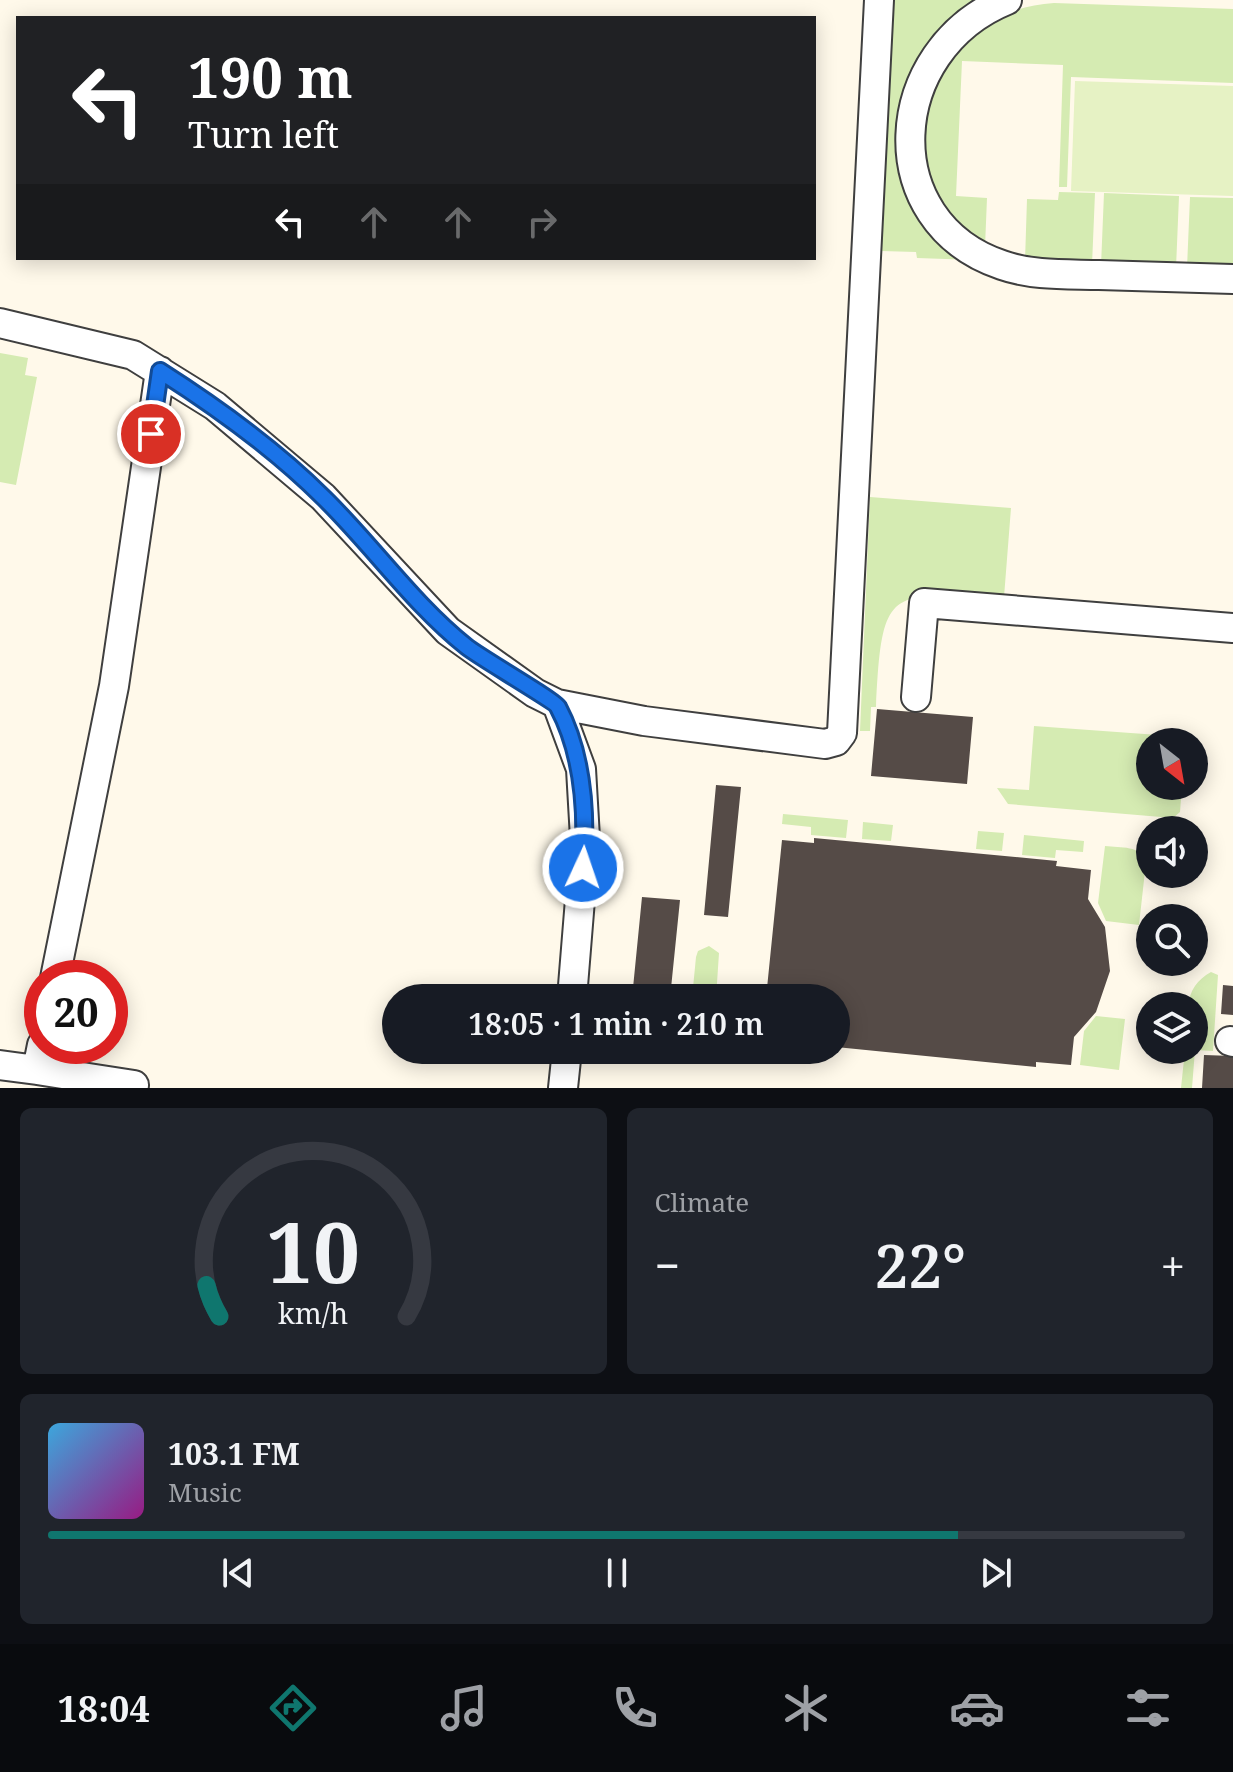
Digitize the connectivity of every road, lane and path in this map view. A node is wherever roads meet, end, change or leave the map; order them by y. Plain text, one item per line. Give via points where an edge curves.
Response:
1 (879, 0) edge
2 (1007, 0) edge
3 (1233, 279) edge
4 (0, 323) edge
5 (160, 371) junction
6 (1233, 628) edge
7 (916, 697) dead end
8 (557, 704) junction
9 (59, 960) edge
10 (573, 984) edge
11 (24, 1061) edge
12 (61, 1064) edge
13 (566, 1064) edge
14 (0, 1065) edge
15 (134, 1085) dead end
16 (563, 1088) edge

1 - 8 lane via 842,733 825,744
2 - 3 lane via 950,35 915,95 913,163 930,206 944,225 979,254 1022,271
4 - 5 lane via 133,355
5 - 8 lane via 215,406 323,497 470,650
5 - 9 lane via 114,686
6 - 7 lane via 924,603
8 - 10 lane via 581,769 585,838
11 - 14 lane
12 - 15 lane
13 - 16 lane

